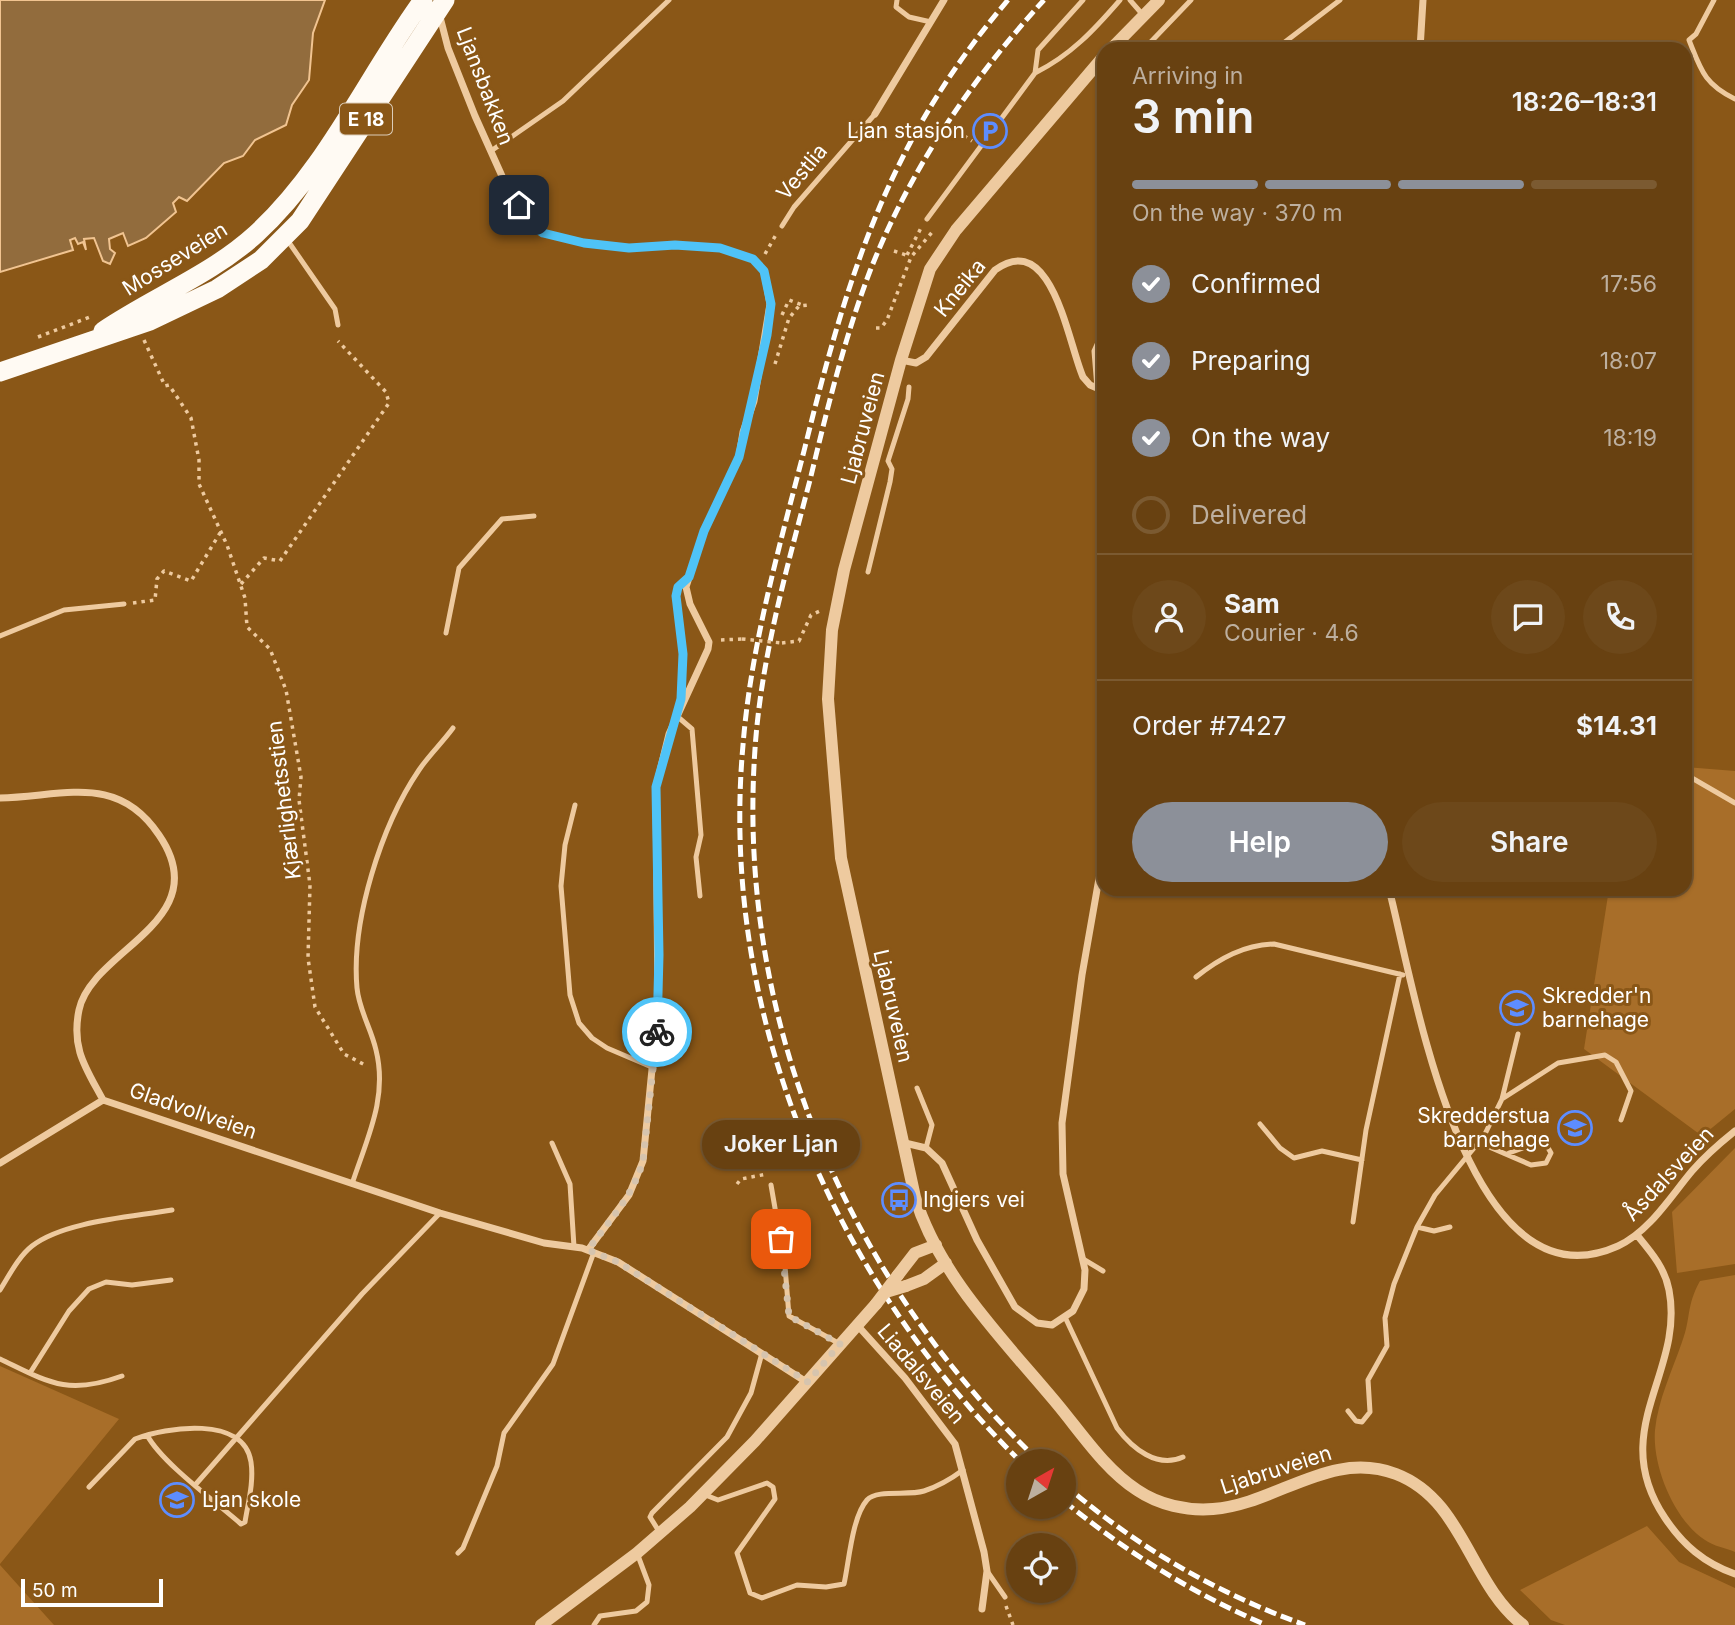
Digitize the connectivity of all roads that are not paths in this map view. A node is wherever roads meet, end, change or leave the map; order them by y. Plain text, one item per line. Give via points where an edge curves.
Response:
1 (669, 0) edge
2 (897, 0) edge
3 (944, 0) edge
4 (1083, 0) edge
5 (1120, 0) edge
6 (1130, 0) edge
7 (1159, 0) edge
8 (1191, 0) edge
9 (1340, 0) edge
10 (1423, 0) edge
11 (1714, 0) edge
12 (436, 3) edge
13 (1143, 15) junction
14 (930, 22) junction
15 (1118, 42) edge
16 (1151, 42) edge
17 (1285, 42) edge
18 (1420, 42) edge
19 (1690, 42) edge
20 (1692, 47) edge
21 (1097, 64) edge
22 (1035, 73) junction
23 (1735, 99) edge
24 (874, 114) joint
25 (491, 151) junction
26 (927, 219) road end
27 (270, 220) junction
28 (782, 226) road end
29 (285, 238) junction
30 (338, 325) dead end
31 (88, 341) junction
32 (1097, 344) edge
33 (901, 360) junction
34 (1097, 367) edge
35 (0, 372) edge
36 (1097, 386) edge
37 (909, 387) dead end
38 (874, 457) junction
39 (888, 461) junction
40 (534, 516) dead end
41 (868, 572) dead end
42 (689, 577) junction
43 (124, 604) dead end
44 (446, 634) dead end
45 (0, 636) edge
46 (678, 717) junction
47 (453, 728) dead end
48 (1692, 778) edge
49 (0, 798) edge
50 (1735, 803) edge
51 (575, 805) dead end
52 (1097, 890) edge
53 (700, 896) dead end
54 (1392, 896) edge
55 (1400, 974) junction
56 (1196, 977) dead end
57 (1412, 979) junction
58 (1518, 1034) dead end
59 (654, 1068) junction
60 (917, 1088) dead end
61 (1502, 1099) junction
62 (103, 1100) junction
63 (1621, 1120) dead end
64 (1260, 1124) dead end
65 (1735, 1131) edge
66 (552, 1143) dead end
67 (905, 1143) junction
68 (1480, 1143) junction
69 (926, 1148) junction
70 (1509, 1153) junction
71 (1469, 1158) junction
72 (1362, 1160) junction
73 (0, 1163) edge
74 (352, 1184) junction
75 (772, 1185) dead end
76 (172, 1210) dead end
77 (440, 1213) junction
78 (1353, 1222) dead end
79 (1417, 1227) junction
80 (1450, 1227) dead end
81 (1637, 1235) junction
82 (936, 1245) junction
83 (574, 1247) junction
84 (591, 1251) junction
85 (1083, 1259) junction
86 (946, 1263) junction
87 (1103, 1270) dead end
88 (171, 1280) dead end
89 (0, 1290) edge
90 (887, 1292) junction
91 (1065, 1317) junction
92 (858, 1326) junction
93 (840, 1344) junction
94 (762, 1353) junction
95 (0, 1359) edge
96 (30, 1373) junction
97 (122, 1376) dead end
98 (808, 1382) junction
99 (1348, 1412) dead end
100 (147, 1435) junction
101 (237, 1438) junction
102 (1183, 1457) dead end
103 (963, 1470) junction
104 (195, 1484) junction
105 (89, 1487) dead end
106 (703, 1494) junction
107 (660, 1533) junction
108 (458, 1553) dead end
109 (637, 1553) junction
110 (987, 1571) junction
111 (1735, 1574) edge
112 (1005, 1597) road end
113 (982, 1609) dead end
114 (541, 1625) edge
115 (594, 1625) edge
116 (1523, 1625) edge

1 - 25 lane via 562,101
2 - 14 lane via 901,14
3 - 14 street, Vestlia
4 - 22 lane via 1038,50
5 - 22 lane via 1082,43 1062,60
6 - 13 lane
7 - 13 street
8 - 16 lane
9 - 17 lane
10 - 18 street
11 - 19 lane
12 - 25 street, Ljansbakken via 448,48
12 - 27 highway, Mosseveien / E 18
12 - 29 highway, Mosseveien / E 18 via 314,201
13 - 15 street
14 - 24 street, Vestlia
20 - 23 lane via 1704,77
21 - 33 street, Ljabruveien via 941,249 922,288
22 - 26 lane
24 - 28 lane, Vestlia
25 - 42 street, Ljansbakken via 525,215 543,233 629,248 675,245 739,252 758,264 769,286 771,304 754,401 739,457 704,531
27 - 29 lane
27 - 31 highway, Mosseveien / E 18 via 208,270
29 - 30 lane via 335,309
29 - 31 highway, Mosseveien / E 18 via 243,273 187,305 131,330
31 - 35 highway, Mosseveien / E 18
32 - 34 lane
33 - 36 street, Kneika via 916,363 926,357 995,270 1004,263 1023,260 1040,269 1066,324 1083,377
33 - 38 street, Ljabruveien
37 - 39 lane
38 - 39 lane
38 - 67 street, Ljabruveien via 835,612 828,699 840,846
39 - 41 lane via 890,482
40 - 44 lane via 502,519 463,564
42 - 46 lane via 676,596 683,654
42 - 46 street via 690,604 709,642
43 - 45 lane via 64,610
46 - 53 lane via 692,729 701,835 696,857
46 - 59 street via 667,740 656,787 659,955
47 - 74 lane via 420,769 395,816 366,898 357,987 376,1049 379,1105
48 - 50 lane
49 - 62 street, Gladvollveien via 37,793 107,794 140,813 167,850 173,874 168,904 151,930 84,995 79,1011 80,1059
51 - 59 lane via 565,845 561,900 573,1004 579,1023 599,1044
52 - 85 street via 1062,1123 1063,1174
54 - 57 street, Åsdalsveien
55 - 56 lane via 1259,944 1231,953
55 - 57 lane
55 - 72 lane
57 - 71 street, Åsdalsveien via 1432,1064
58 - 61 lane
59 - 84 street via 638,1178
60 - 69 lane via 932,1125
61 - 63 lane via 1558,1063 1605,1055 1616,1062 1631,1091
61 - 68 lane
62 - 73 street
62 - 74 street, Gladvollveien
64 - 72 lane via 1294,1158 1322,1151
65 - 81 street, Åsdalsveien via 1695,1168
66 - 83 lane via 569,1184
67 - 69 street
67 - 82 street, Ljabruveien via 918,1204
68 - 70 lane
68 - 71 lane
69 - 91 street via 942,1163 977,1240 1015,1307 1037,1323 1052,1325
70 - 70 lane via 1537,1143 1551,1153 1546,1163 1537,1165
71 - 79 lane via 1435,1195
71 - 81 street, Åsdalsveien via 1495,1207 1539,1248 1571,1258 1589,1256
72 - 78 lane
74 - 77 street, Gladvollveien
75 - 93 lane via 789,1316
76 - 89 lane via 89,1225 41,1241 22,1257
77 - 83 street, Gladvollveien via 544,1243
77 - 101 lane via 362,1294
79 - 80 lane via 1434,1231
79 - 99 lane via 1385,1318 1387,1346 1368,1380 1370,1412 1362,1422
81 - 111 street via 1666,1278 1671,1304 1668,1337 1644,1429 1648,1484 1656,1504 1686,1546 1717,1568
82 - 86 street, Ljabruveien
82 - 90 street, bridge via 915,1253
83 - 84 street, Gladvollveien
84 - 94 street, Gladvollveien via 618,1262
84 - 108 lane via 553,1364 504,1433 497,1466
85 - 87 lane
85 - 91 street via 1084,1289
86 - 90 street, bridge via 924,1279
86 - 116 street, Ljabruveien via 979,1310 1098,1453 1137,1490 1171,1506 1212,1509 1242,1504 1342,1468 1368,1467 1395,1474 1419,1486 1446,1513 1489,1588
88 - 96 lane via 132,1285 106,1282 89,1289 69,1311
90 - 92 street, bridge
91 - 102 lane via 1128,1443 1155,1459
92 - 93 street
92 - 103 street, Liadalsveien via 946,1429
93 - 98 street
94 - 98 street, Gladvollveien
94 - 107 lane via 751,1394 727,1437 652,1513
95 - 96 lane
96 - 97 lane via 64,1387 101,1384
98 - 106 street
100 - 101 lane via 198,1428
100 - 104 lane
100 - 105 lane via 130,1443
101 - 104 lane
101 - 104 lane via 251,1463 245,1522 241,1524
103 - 106 lane via 924,1491 878,1493 868,1498 851,1544 844,1584 797,1585 761,1598 750,1593 737,1553 775,1499 773,1487 767,1483 718,1500
103 - 110 street, Liadalsveien
106 - 107 street
107 - 109 street
109 - 114 street
109 - 115 lane via 649,1585 647,1602 635,1611 600,1616
110 - 112 lane
110 - 113 street, Liadalsveien

